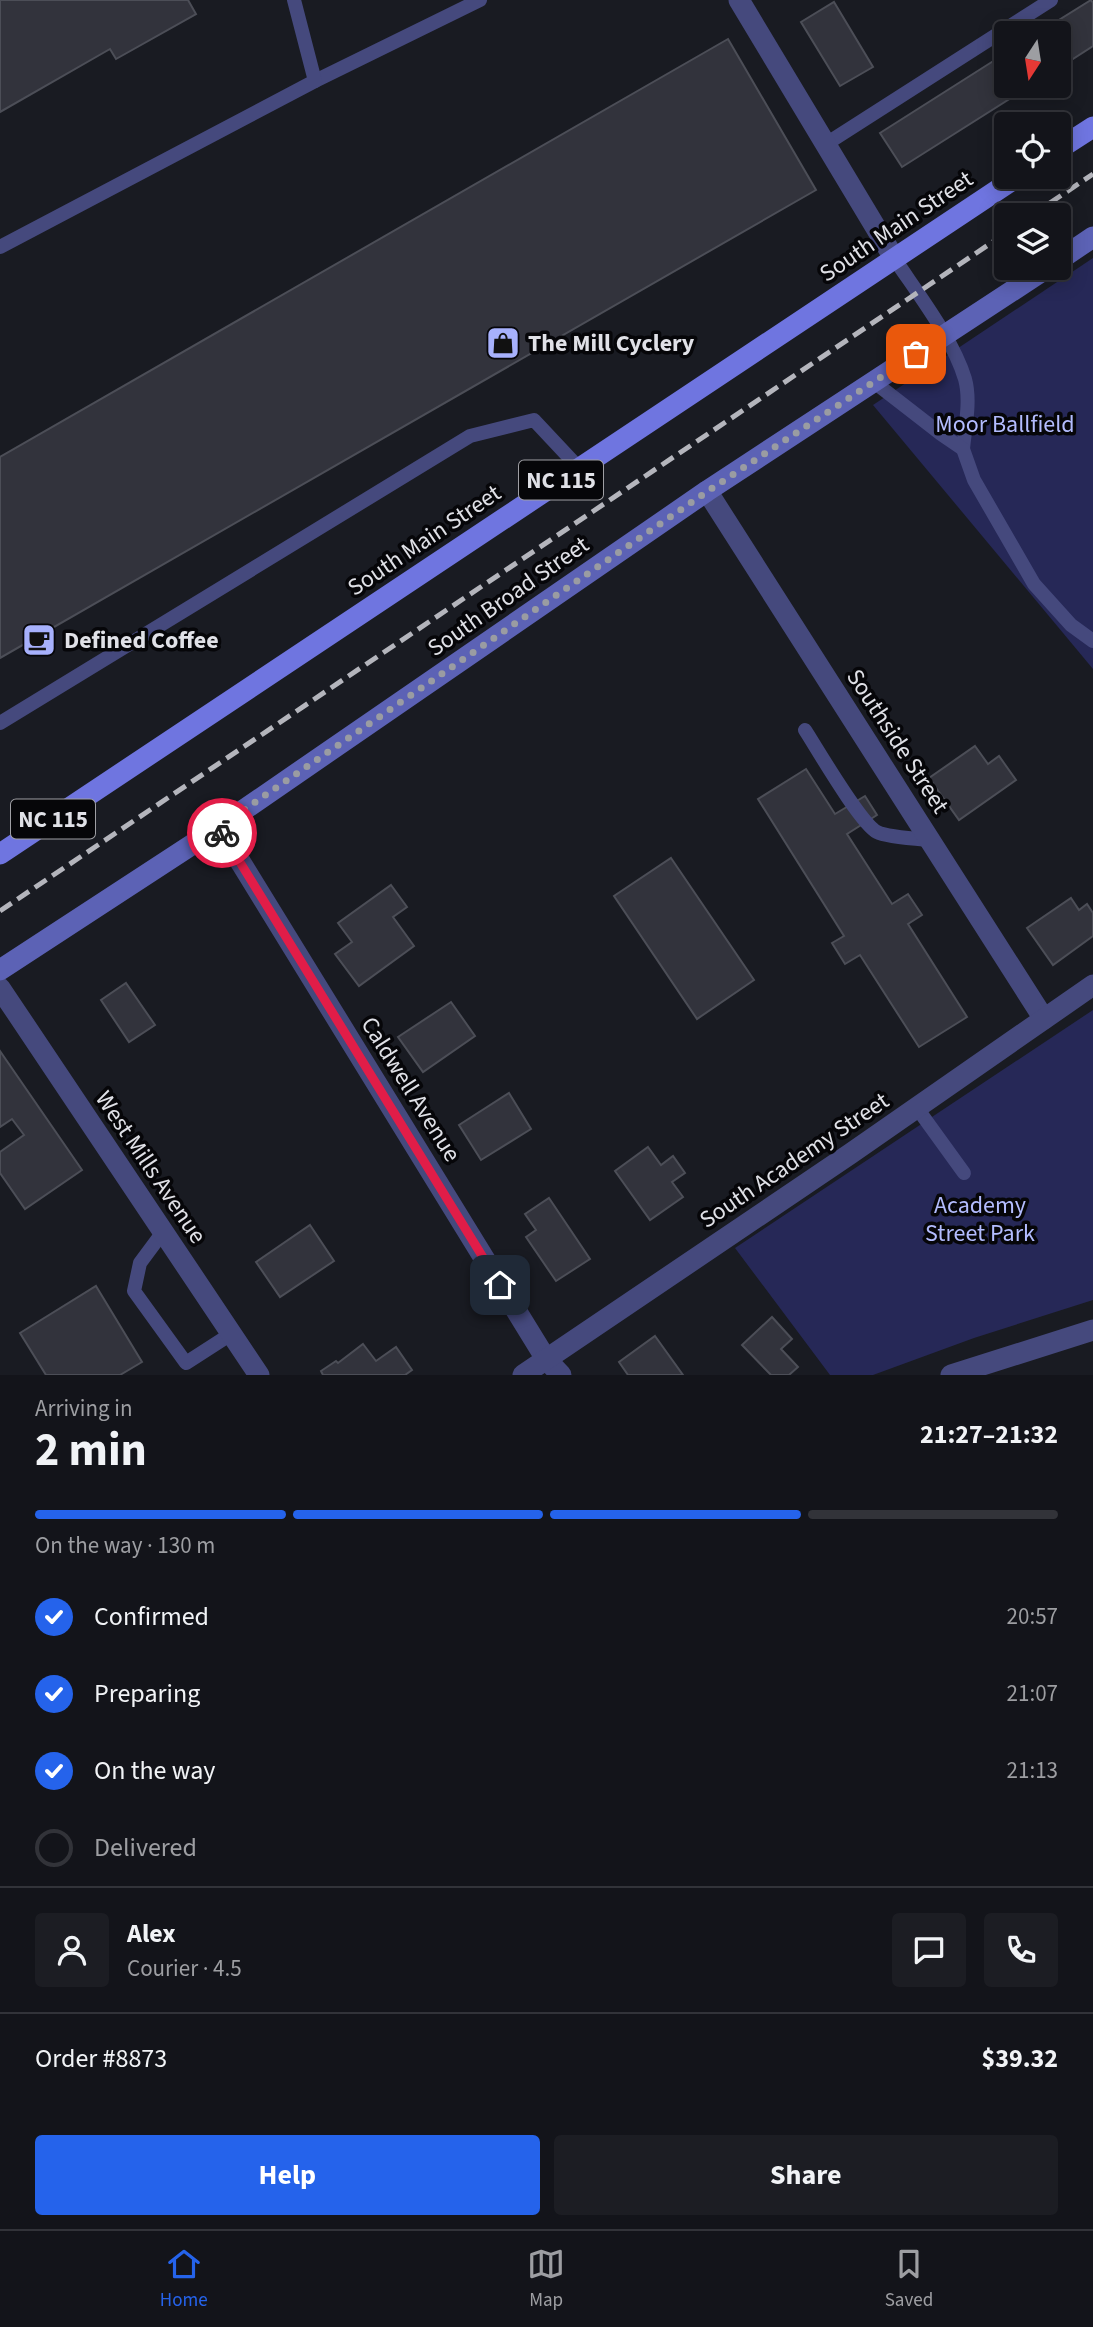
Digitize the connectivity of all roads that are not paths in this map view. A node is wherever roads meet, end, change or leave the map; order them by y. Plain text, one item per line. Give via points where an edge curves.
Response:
1 (294, 0) edge
2 (480, 0) edge
3 (739, 0) edge
4 (1051, 0) edge
5 (315, 81) junction
6 (1093, 127) edge
7 (1071, 141) edge
8 (826, 144) junction
9 (999, 189) edge
10 (1093, 237) edge
11 (0, 247) edge
12 (1071, 252) edge
13 (894, 258) junction
14 (1029, 280) edge
15 (944, 335) junction
16 (874, 382) junction
17 (963, 449) junction
18 (579, 468) junction
19 (708, 491) junction
20 (1093, 640) edge
21 (0, 723) edge
22 (805, 730) dead end
23 (219, 827) junction
24 (930, 841) junction
25 (0, 854) edge
26 (0, 970) edge
27 (1093, 985) edge
28 (0, 988) edge
29 (1044, 1019) junction
30 (917, 1108) junction
31 (964, 1173) dead end
32 (163, 1232) junction
33 (1093, 1330) edge
34 (231, 1334) junction
35 (546, 1359) junction
36 (185, 1369) edge
37 (259, 1375) edge
38 (523, 1375) edge
39 (561, 1375) edge
40 (951, 1375) edge

1 - 5 lane
2 - 5 lane
3 - 8 street
4 - 8 lane
5 - 11 lane
6 - 7 main road
8 - 13 street
9 - 13 main road, South Main Street / NC 115
10 - 12 street
13 - 15 lane
13 - 18 main road, South Main Street / NC 115
14 - 15 street, South Broad Street
15 - 16 street, South Broad Street
15 - 17 lane via 965,380 968,404
16 - 17 lane
16 - 19 street, South Broad Street
17 - 20 lane via 974,480 1034,584 1071,625
18 - 21 lane via 534,420 470,436
18 - 25 main road, South Main Street / NC 115
19 - 23 street, South Broad Street
19 - 24 street, Southside Street
22 - 24 lane via 871,827
23 - 26 street, South Broad Street
23 - 35 street, Caldwell Avenue
24 - 29 street, Southside Street
27 - 29 street, South Academy Street
28 - 32 street, West Mills Avenue
29 - 30 street, South Academy Street
30 - 31 lane
30 - 35 street, South Academy Street
32 - 34 street, West Mills Avenue
32 - 36 lane via 140,1264 134,1291
33 - 40 street
34 - 36 lane
34 - 37 street, West Mills Avenue
35 - 38 street, South Academy Street
35 - 39 street, Caldwell Avenue

